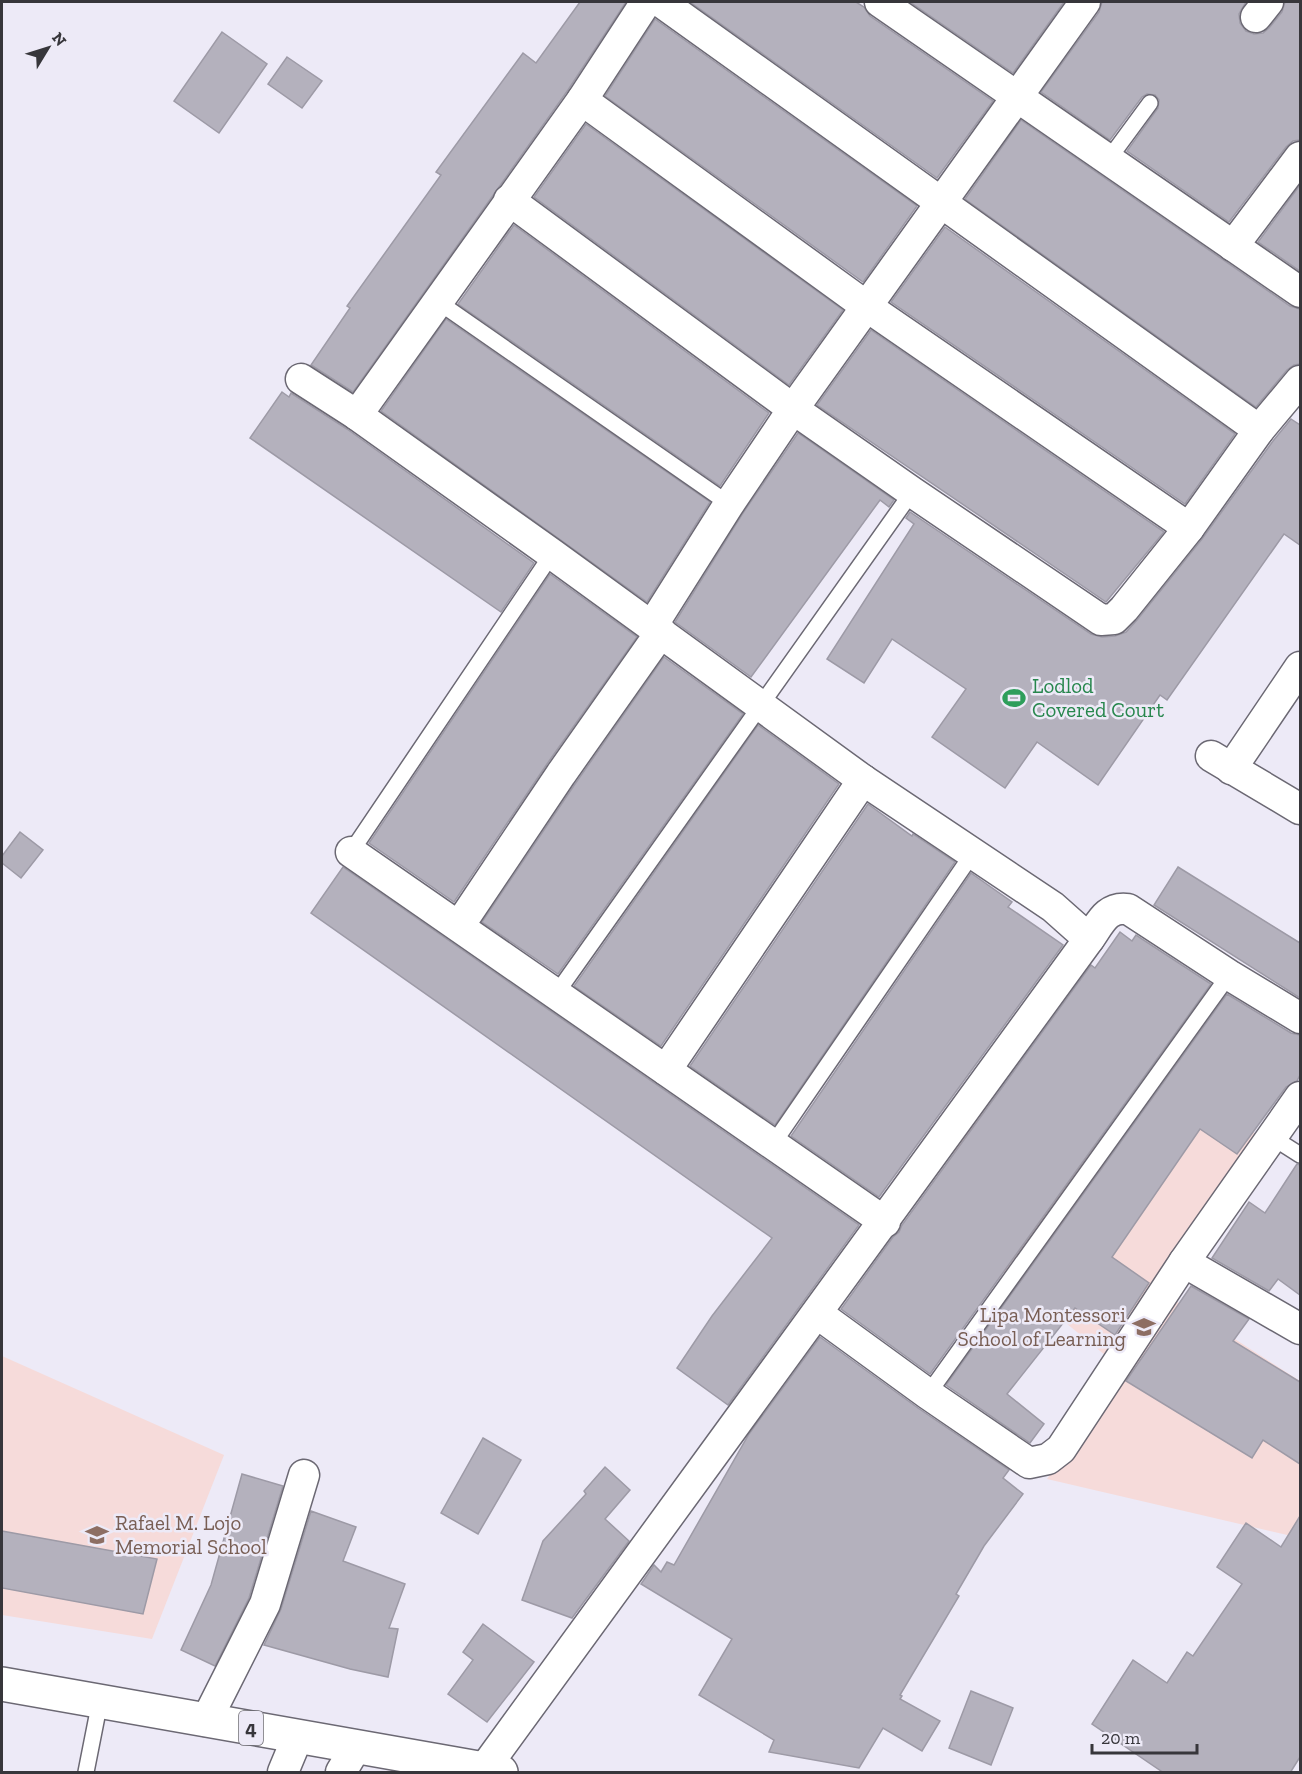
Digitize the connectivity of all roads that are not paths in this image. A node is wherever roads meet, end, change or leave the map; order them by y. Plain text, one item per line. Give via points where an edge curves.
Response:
1 (646, 2) edge
2 (661, 2) edge
3 (880, 2) edge
4 (1084, 2) edge
5 (1017, 98) junction
6 (582, 99) junction
7 (1150, 103) dead end
8 (1300, 157) edge
9 (1108, 160) junction
10 (509, 200) junction
11 (940, 203) junction
12 (1233, 246) junction
13 (1300, 292) edge
14 (437, 301) junction
15 (866, 306) junction
16 (301, 379) dead end
17 (1300, 381) edge
18 (793, 409) junction
19 (357, 415) junction
20 (1259, 430) junction
21 (912, 492) junction
22 (729, 504) junction
23 (1189, 528) junction
24 (552, 554) junction
25 (656, 629) junction
26 (1300, 667) edge
27 (762, 705) junction
28 (863, 780) junction
29 (1300, 809) edge
30 (351, 852) joint
31 (973, 853) junction
32 (459, 927) junction
33 (1089, 939) junction
34 (1229, 975) junction
35 (556, 994) junction
36 (1300, 1018) edge
37 (666, 1070) junction
38 (1300, 1097) edge
39 (1272, 1137) junction
40 (773, 1144) junction
41 (1300, 1155) edge
42 (885, 1222) junction
43 (1184, 1262) junction
44 (818, 1314) junction
45 (1300, 1329) edge
46 (928, 1394) junction
47 (304, 1475) dead end
48 (2, 1684) edge
49 (100, 1701) junction
50 (206, 1720) junction
51 (298, 1736) junction
52 (348, 1760) edge
53 (492, 1771) edge
54 (86, 1773) edge
55 (283, 1773) edge

1 - 6 street
2 - 11 street
3 - 5 street
4 - 5 street
5 - 9 street
5 - 11 street
6 - 10 street
6 - 15 street
7 - 9 lane
8 - 12 street
9 - 12 street
10 - 14 street
10 - 18 street
11 - 15 street
11 - 20 street
12 - 13 street
14 - 19 street
14 - 22 lane
15 - 18 street
15 - 23 street
16 - 19 street
17 - 20 street
18 - 21 street
18 - 22 street
19 - 24 street
20 - 23 street
21 - 23 street via 1101,620 1114,619 1124,609
21 - 27 lane
22 - 25 street
24 - 25 street
24 - 30 lane
25 - 27 street
25 - 32 street
26 - 29 street via 1221,762
27 - 28 street
27 - 35 lane
28 - 31 street
28 - 37 street
30 - 32 street
31 - 33 street via 1053,907
31 - 40 lane
32 - 35 street
33 - 34 street via 1109,912 1128,909
33 - 42 street
34 - 36 street
34 - 46 lane
35 - 37 street
37 - 40 street
38 - 39 street
39 - 41 lane
39 - 43 street
40 - 42 street
42 - 44 street
43 - 45 street
43 - 46 street via 1061,1449 1048,1459 1029,1463
44 - 46 street
44 - 53 street
47 - 50 street via 265,1604
48 - 49 highway, 4
49 - 50 highway, 4
49 - 54 lane
50 - 51 highway, 4
51 - 52 highway, 4
51 - 55 street
52 - 53 highway, 4

